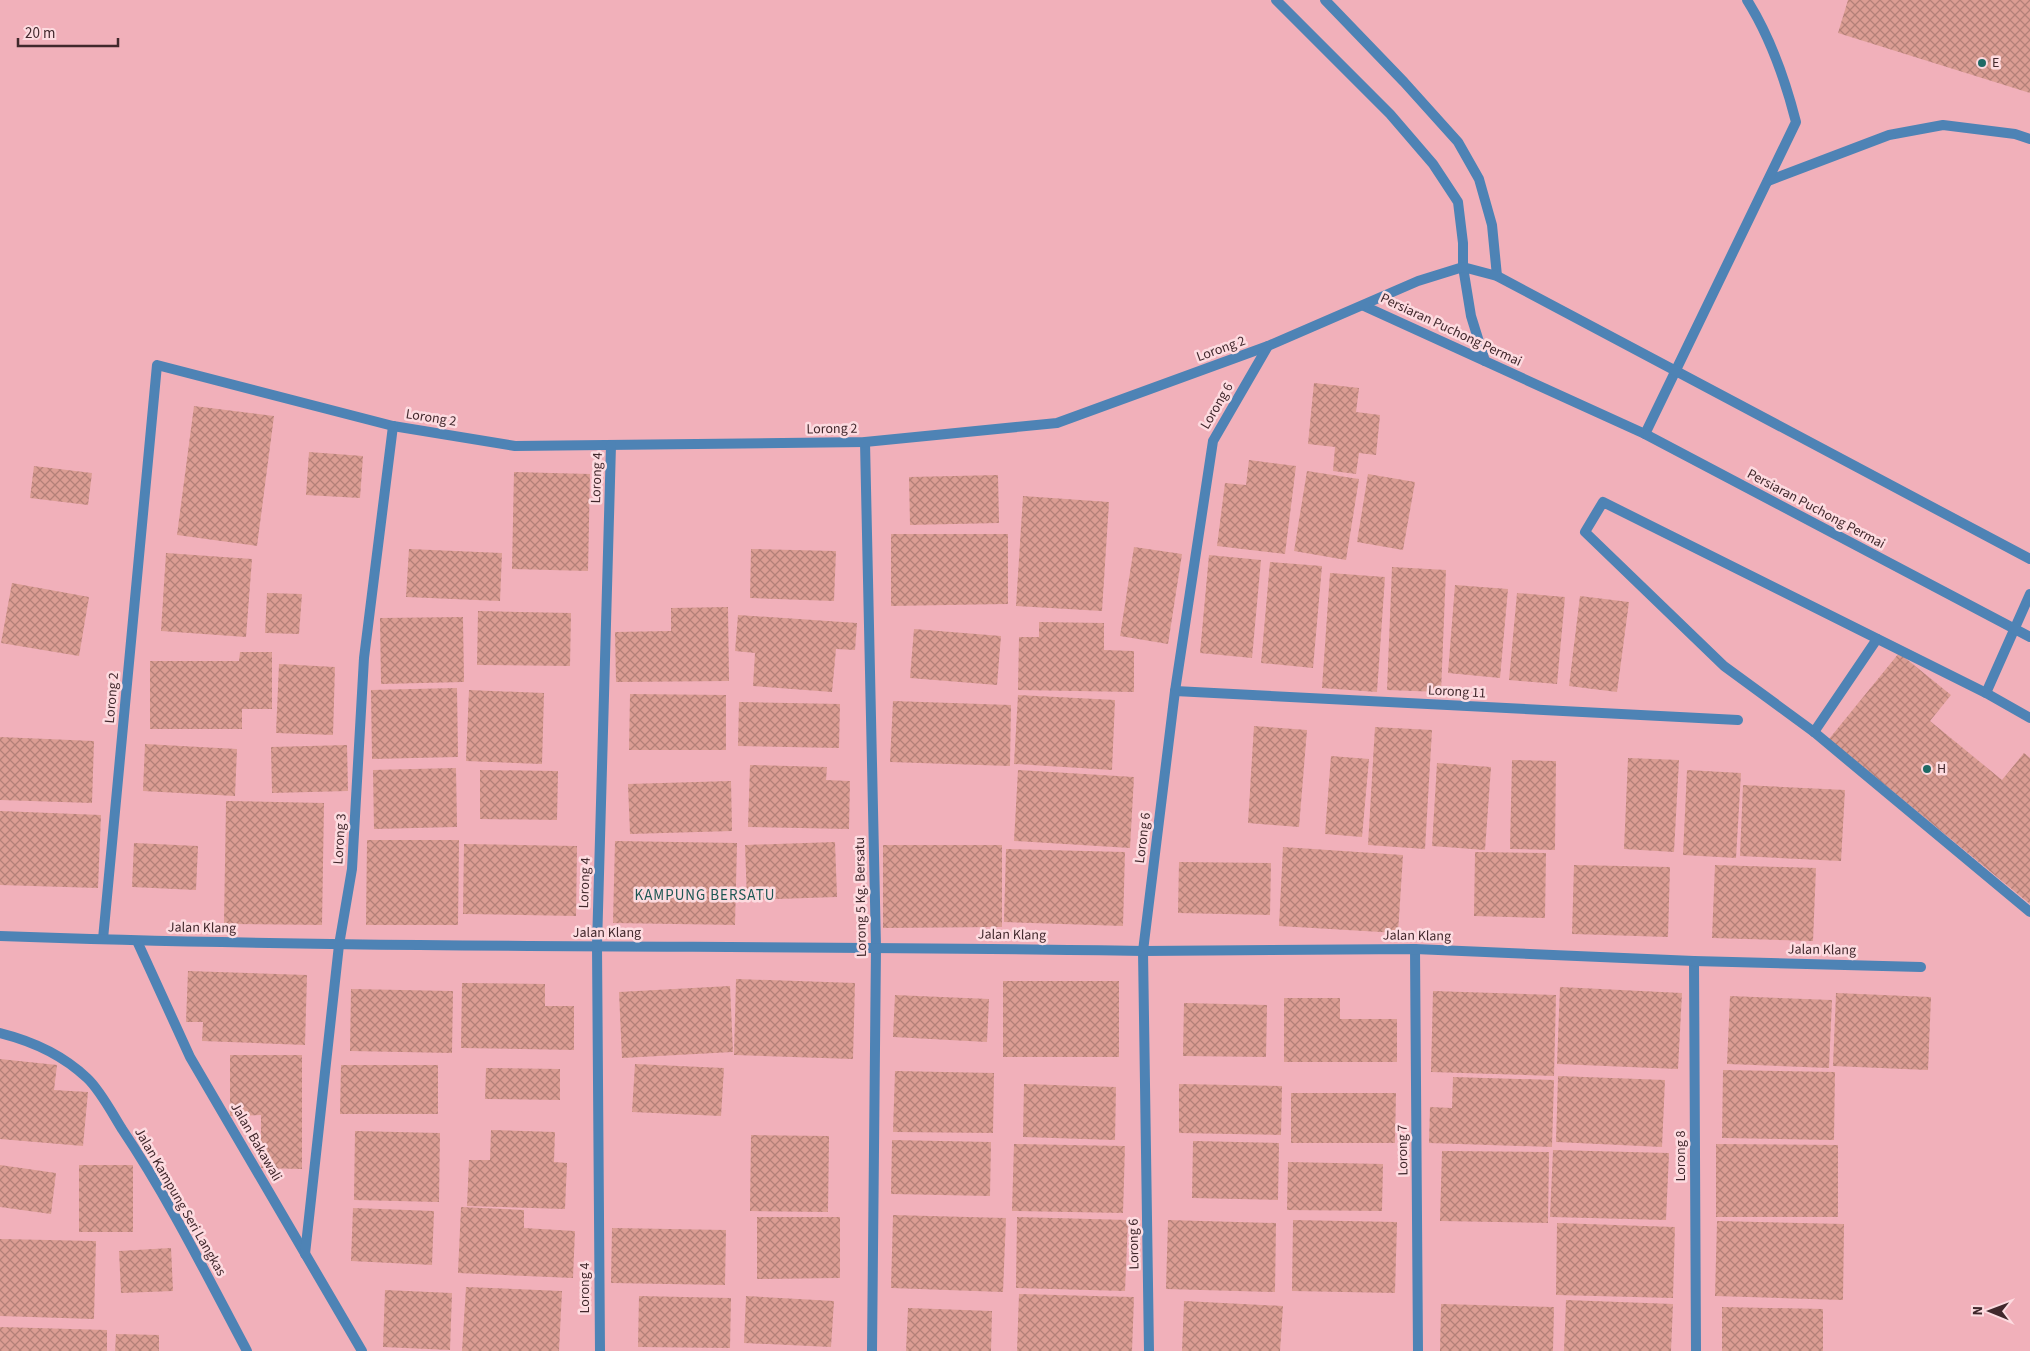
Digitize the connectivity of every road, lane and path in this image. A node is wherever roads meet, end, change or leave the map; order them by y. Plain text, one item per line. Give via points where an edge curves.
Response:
1 (1276, 0) edge
2 (1324, 0) edge
3 (1747, 0) edge
4 (2030, 139) edge
5 (1768, 181) junction
6 (1463, 266) junction
7 (1498, 276) junction
8 (1364, 306) junction
9 (1268, 346) junction
10 (1485, 361) junction
11 (1676, 369) junction
12 (393, 426) junction
13 (1645, 434) junction
14 (865, 442) junction
15 (612, 445) junction
16 (2030, 559) edge
17 (2030, 594) edge
18 (2016, 630) junction
19 (2030, 637) edge
20 (1877, 639) junction
21 (1175, 691) junction
22 (1986, 693) junction
23 (2030, 718) edge
24 (1738, 720) dead end
25 (1814, 732) junction
26 (2030, 912) edge
27 (0, 936) edge
28 (102, 939) junction
29 (137, 941) junction
30 (339, 945) junction
31 (597, 946) junction
32 (876, 947) junction
33 (1415, 949) junction
34 (1144, 951) junction
35 (1694, 961) junction
36 (1921, 967) dead end
37 (0, 1033) edge
38 (305, 1254) junction
39 (247, 1351) edge
40 (362, 1351) edge
41 (600, 1351) edge
42 (872, 1351) edge
43 (1149, 1351) edge
44 (1418, 1351) edge
45 (1696, 1351) edge

1 - 6 street via 1390,114 1433,164 1458,202
2 - 7 street via 1458,142 1479,179 1492,225
3 - 5 street via 1775,53 1796,122
4 - 5 street via 2015,134 1943,125 1889,135
5 - 11 street
6 - 7 street
6 - 8 street, Persiaran Puchong Permai via 1418,281
6 - 10 street via 1471,316
7 - 11 street
8 - 9 street, Lorong 2
8 - 10 street, Persiaran Puchong Permai
9 - 14 street, Lorong 2 via 1057,423
9 - 21 street, Lorong 6 via 1213,441
10 - 13 street, Persiaran Puchong Permai
11 - 13 street
11 - 16 street
12 - 15 street, Lorong 2 via 516,446
12 - 28 street, Lorong 2 via 158,365
12 - 30 street, Lorong 3 via 364,658 352,869
13 - 18 street, Persiaran Puchong Permai
14 - 15 street, Lorong 2
14 - 32 street, Lorong 5 Kg. Bersatu
15 - 31 street, Lorong 4
17 - 18 street
18 - 19 street, Persiaran Puchong Permai
18 - 22 street
20 - 22 street
20 - 25 street
20 - 25 street via 1603,502 1585,532 1724,666
21 - 24 street, Lorong 11
21 - 34 street, Lorong 6
22 - 23 street
25 - 26 street
27 - 28 street, Jalan Klang
28 - 29 street, Jalan Klang
29 - 30 street, Jalan Klang
29 - 38 street, Jalan Bakawali via 190,1057
30 - 31 street, Jalan Klang
30 - 38 street, Lorong 3
31 - 32 street, Jalan Klang
31 - 41 street, Lorong 4
32 - 34 street, Jalan Klang
32 - 42 street, Lorong 5 Kg. Bersatu
33 - 34 street, Jalan Klang
33 - 35 street, Jalan Klang
33 - 44 street, Lorong 7
34 - 43 street, Lorong 6
35 - 36 street, Jalan Klang
35 - 45 street, Lorong 8
37 - 39 street, Jalan Kampung Seri Langkas via 47,1050 89,1080 146,1165
38 - 40 street, Jalan Bakawali

